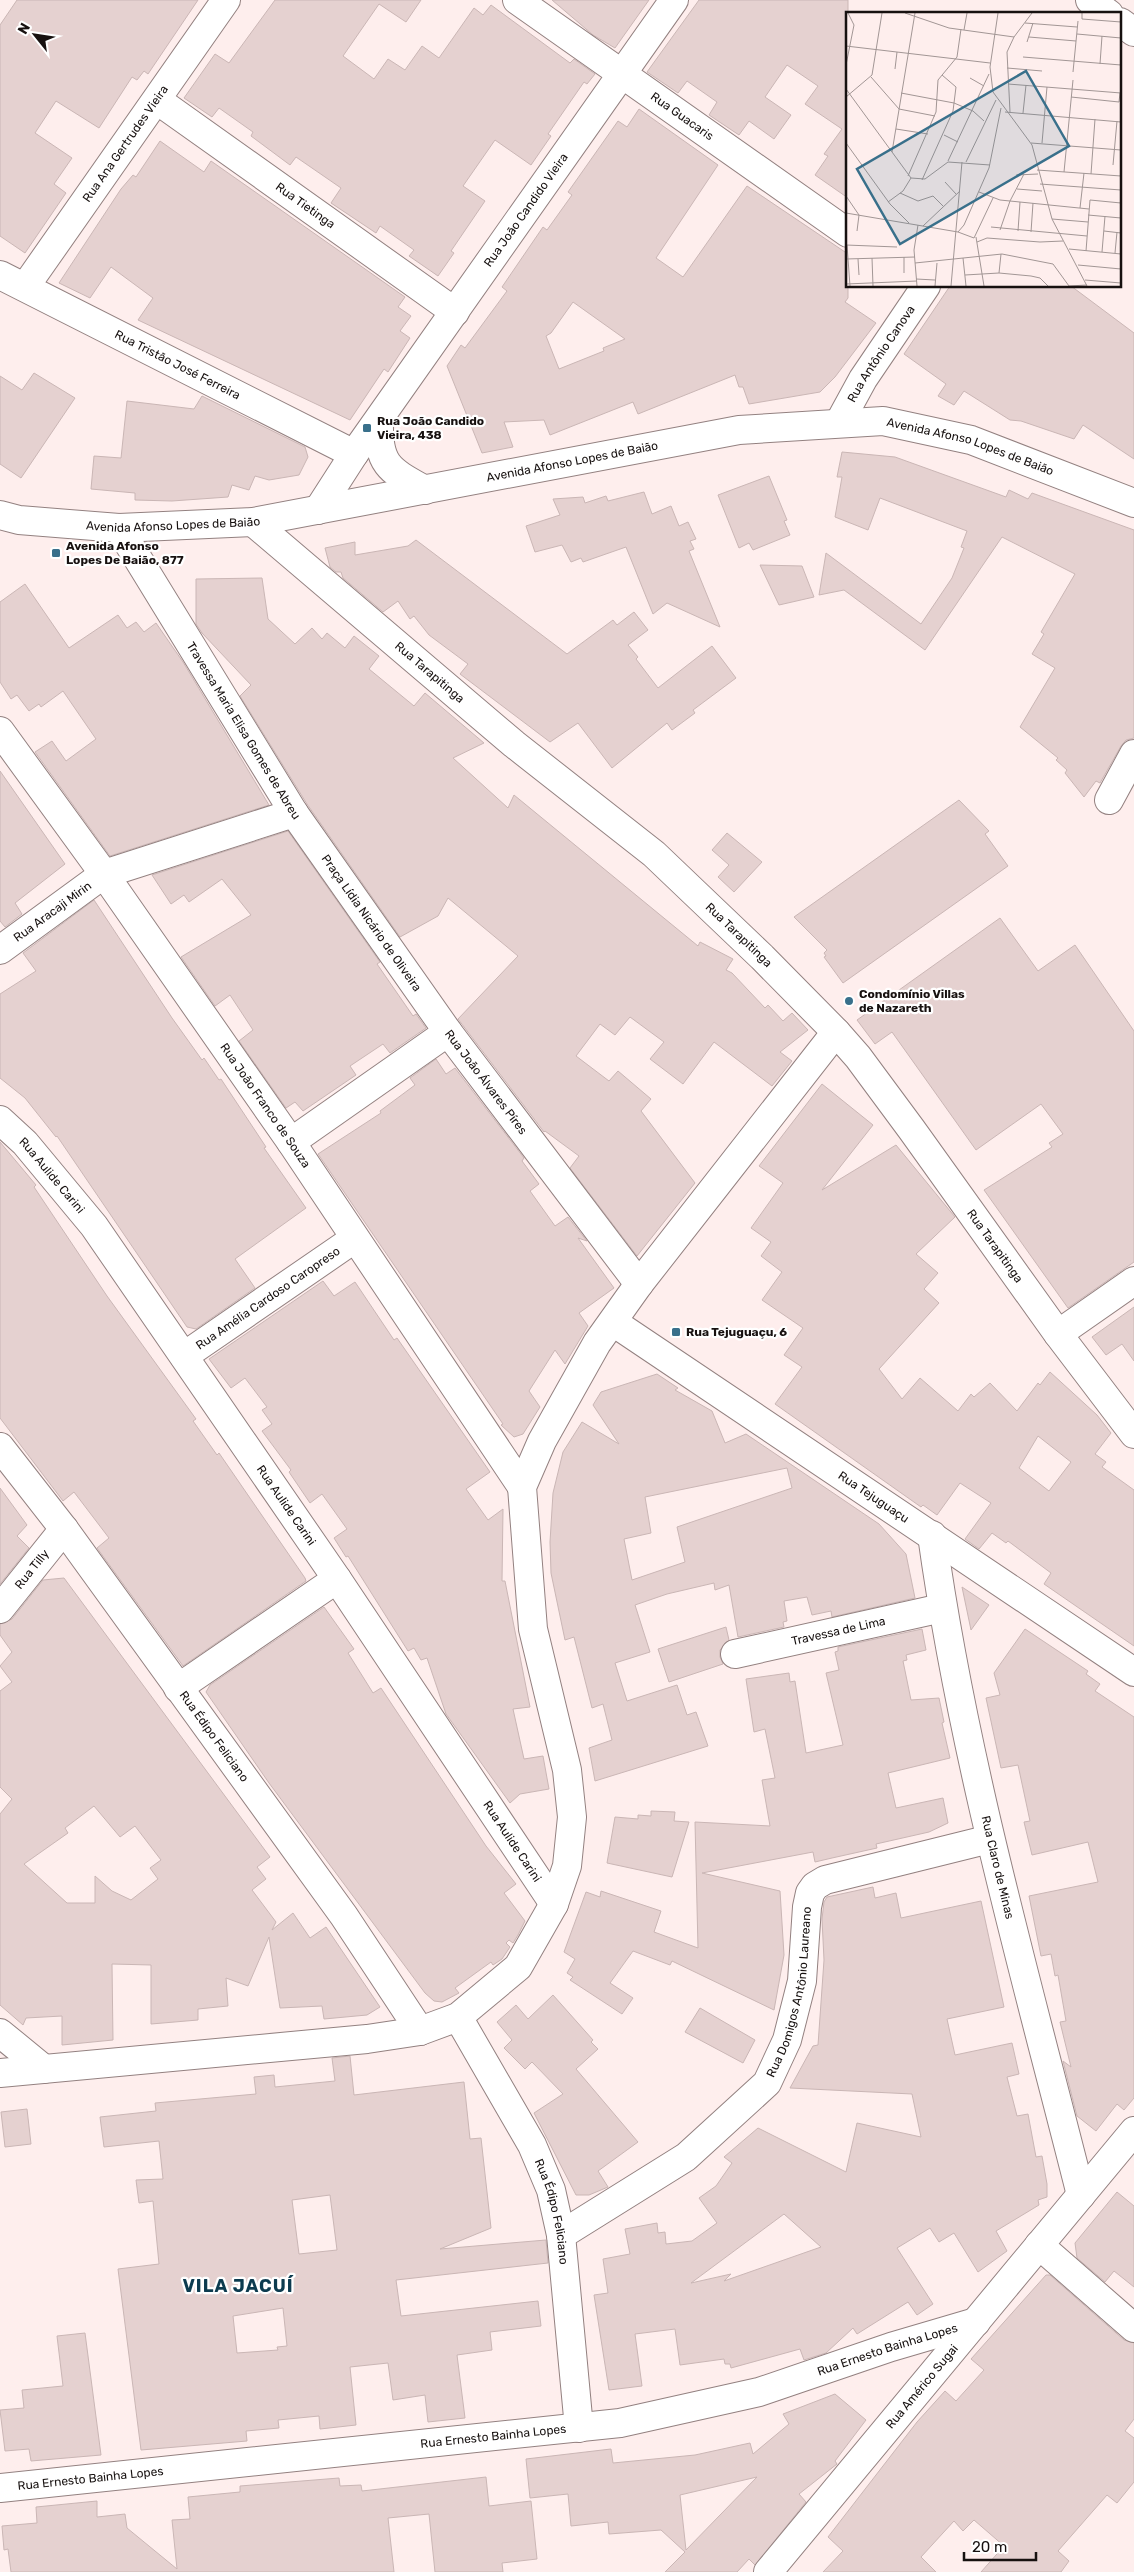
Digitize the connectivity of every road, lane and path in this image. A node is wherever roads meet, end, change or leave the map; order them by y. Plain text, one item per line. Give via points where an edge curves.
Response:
1 (226, 0) edge
2 (516, 0) edge
3 (674, 0) edge
4 (1090, 0) edge
5 (1124, 0) edge
6 (1107, 12) edge
7 (1116, 12) edge
8 (1122, 23) edge
9 (1134, 32) edge
10 (622, 74) junction
11 (157, 100) junction
12 (846, 232) edge
13 (0, 275) edge
14 (25, 287) junction
15 (924, 288) edge
16 (455, 312) junction
17 (379, 422) junction
18 (839, 423) junction
19 (354, 454) junction
20 (425, 490) junction
21 (1134, 503) edge
22 (318, 510) junction
23 (0, 515) edge
24 (253, 522) junction
25 (119, 528) junction
26 (0, 731) edge
27 (1134, 754) edge
28 (1109, 800) dead end
29 (294, 813) junction
30 (104, 874) junction
31 (0, 950) edge
32 (448, 1032) junction
33 (836, 1032) junction
34 (0, 1120) edge
35 (291, 1142) junction
36 (354, 1239) junction
37 (1134, 1281) edge
38 (639, 1284) junction
39 (613, 1322) junction
40 (1058, 1334) junction
41 (184, 1356) junction
42 (1134, 1434) edge
43 (0, 1447) edge
44 (522, 1487) junction
45 (64, 1529) junction
46 (932, 1535) junction
47 (337, 1579) junction
48 (942, 1608) junction
49 (0, 1610) edge
50 (735, 1654) dead end
51 (1134, 1672) edge
52 (178, 1688) junction
53 (990, 1838) junction
54 (554, 1904) junction
55 (458, 2017) junction
56 (420, 2031) junction
57 (0, 2033) edge
58 (44, 2069) junction
59 (0, 2073) edge
60 (1134, 2131) edge
61 (1082, 2196) junction
62 (561, 2235) junction
63 (1039, 2246) junction
64 (976, 2322) junction
65 (1134, 2328) edge
66 (579, 2428) junction
67 (0, 2488) edge
68 (768, 2572) edge

1 - 11 street, Rua Ana Gertrudes Vieira
2 - 10 street, Rua Guacaris
3 - 10 street, Rua João Candido Vieira
4 - 6 street
5 - 7 street
8 - 9 street
10 - 12 street, Rua Guacaris
10 - 16 street, Rua João Candido Vieira
11 - 14 street, Rua Ana Gertrudes Vieira
11 - 16 street, Rua Tietinga
13 - 14 street, Rua Tristão José Ferreira
14 - 19 street, Rua Tristão José Ferreira
15 - 18 street, Rua Antônio Canova via 863,378
16 - 17 street, Rua João Candido Vieira
17 - 19 street, Rua João Candido Vieira
17 - 20 street via 378,443 384,462 394,473
18 - 20 street, Avenida Afonso Lopes de Baião via 739,430
18 - 21 street, Avenida Afonso Lopes de Baião via 883,421 971,440
19 - 22 street, Rua João Candido Vieira
20 - 22 street, Avenida Afonso Lopes de Baião
22 - 24 street, Avenida Afonso Lopes de Baião
23 - 25 street, Avenida Afonso Lopes de Baião via 19,520
24 - 25 street, Avenida Afonso Lopes de Baião
24 - 33 street, Rua Tarapitinga via 514,744 654,854 762,956
25 - 29 street, Travessa Maria Elisa Gomes de Abreu
26 - 30 street, Rua João Franco de Souza
27 - 28 street
29 - 30 street, Travessa Maria Elisa Gomes de Abreu
29 - 32 street, Praça Lídia Nicário de Oliveira
30 - 31 street, Rua Aracaji Mirin
30 - 35 street, Rua João Franco de Souza
32 - 35 street, Rua João Álvares Píres
32 - 38 street, Rua João Álvares Píres
33 - 38 street
33 - 40 street, Rua Tarapitinga via 912,1130
34 - 41 street, Rua Aulide Carini via 25,1143 94,1226
35 - 36 street, Rua João Franco de Souza
36 - 41 street, Rua Amélia Cardoso Caropreso
36 - 44 street, Rua João Franco de Souza
37 - 40 street
38 - 39 street
39 - 44 street via 570,1388
39 - 46 street, Rua Tejuguaçu
40 - 42 street, Rua Tarapitinga
41 - 47 street, Rua Aulide Carini
43 - 45 street, Rua Édipo Feliciano
44 - 54 street via 533,1629 567,1770 572,1817 567,1866
45 - 49 street, Rua Tilly
45 - 52 street, Rua Édipo Feliciano
46 - 48 street, Rua Claro de Minas
46 - 51 street, Rua Tejuguaçu
47 - 52 street
47 - 54 street, Rua Aulide Carini
48 - 50 street, Travessa de Lima
48 - 53 street, Rua Claro de Minas
52 - 56 street, Rua Édipo Feliciano via 344,1916
53 - 61 street, Rua Claro de Minas
53 - 62 street, Rua Domigos Antônio Laureano via 825,1880 814,1886 807,1907 802,1981 787,2040 767,2083 686,2157
54 - 55 street via 518,1967
55 - 56 street
55 - 62 street, Rua Édipo Feliciano via 532,2145 551,2190
56 - 58 street via 367,2039
57 - 58 street
58 - 59 street
60 - 61 street, Rua Américo Sugai
61 - 63 street, Rua Américo Sugai
62 - 66 street, Rua Édipo Feliciano
63 - 64 street, Rua Américo Sugai
63 - 65 street
64 - 66 street, Rua Ernesto Bainha Lopes via 759,2392 620,2423
64 - 68 street, Rua Américo Sugai
66 - 67 street, Rua Ernesto Bainha Lopes

